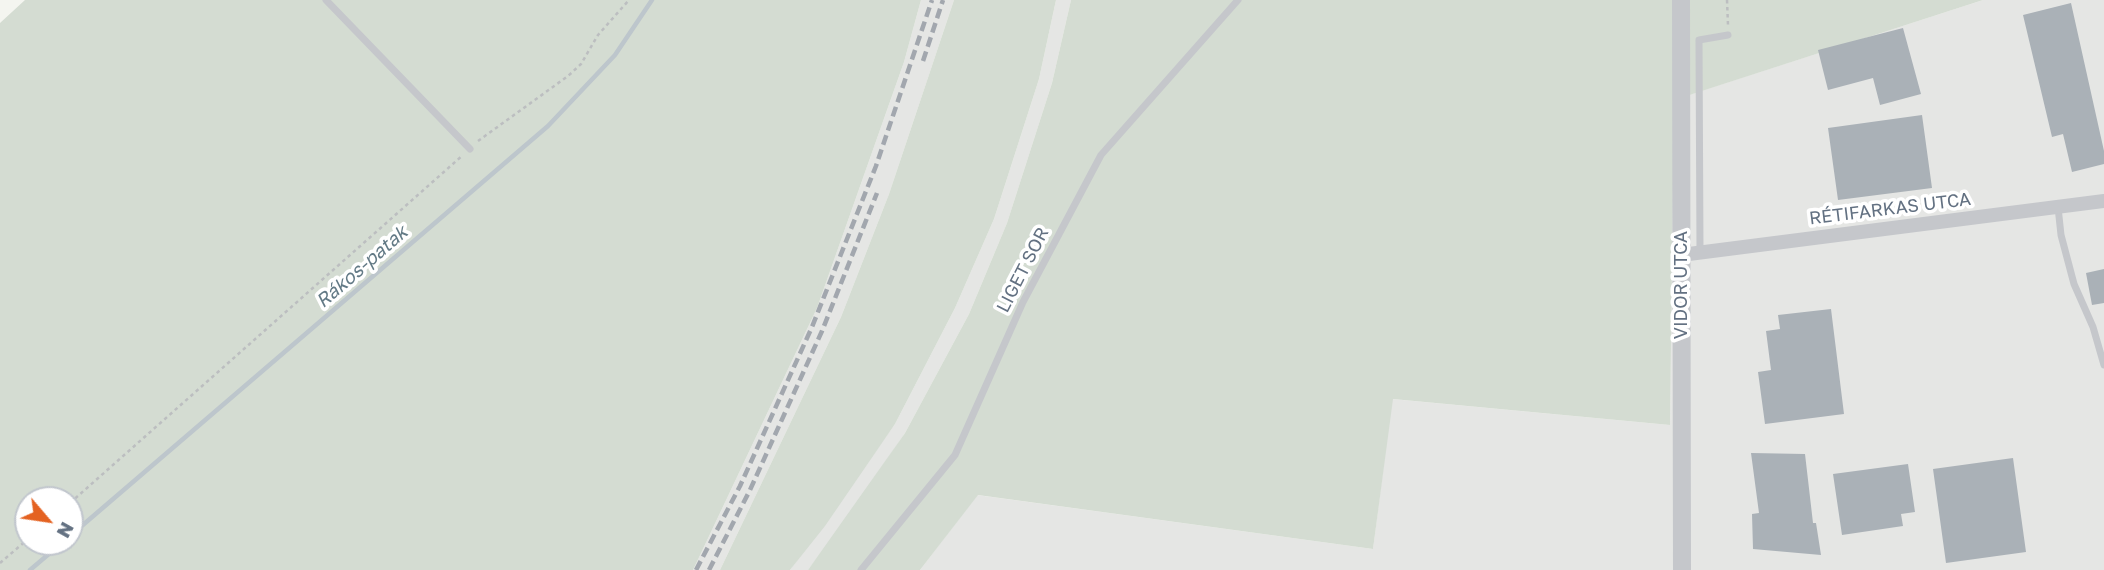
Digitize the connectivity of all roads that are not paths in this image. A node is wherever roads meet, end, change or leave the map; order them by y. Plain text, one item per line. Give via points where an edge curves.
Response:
1 (326, 0) edge
2 (1238, 0) edge
3 (1681, 0) edge
4 (1728, 35) road end
5 (470, 149) road end
6 (2104, 201) edge
7 (2058, 207) junction
8 (1700, 253) junction
9 (1681, 255) junction
10 (2104, 365) edge
11 (860, 570) edge
12 (1682, 570) edge

1 - 5 lane
2 - 11 lane, LIGET SOR via 1101,155 1023,302 955,455
3 - 9 street, VIDOR UTCA
4 - 8 lane via 1699,40
6 - 7 street, RÉTIFARKAS UTCA
7 - 8 street, RÉTIFARKAS UTCA
7 - 10 lane via 2074,284
8 - 9 street, RÉTIFARKAS UTCA
9 - 12 street, VIDOR UTCA

